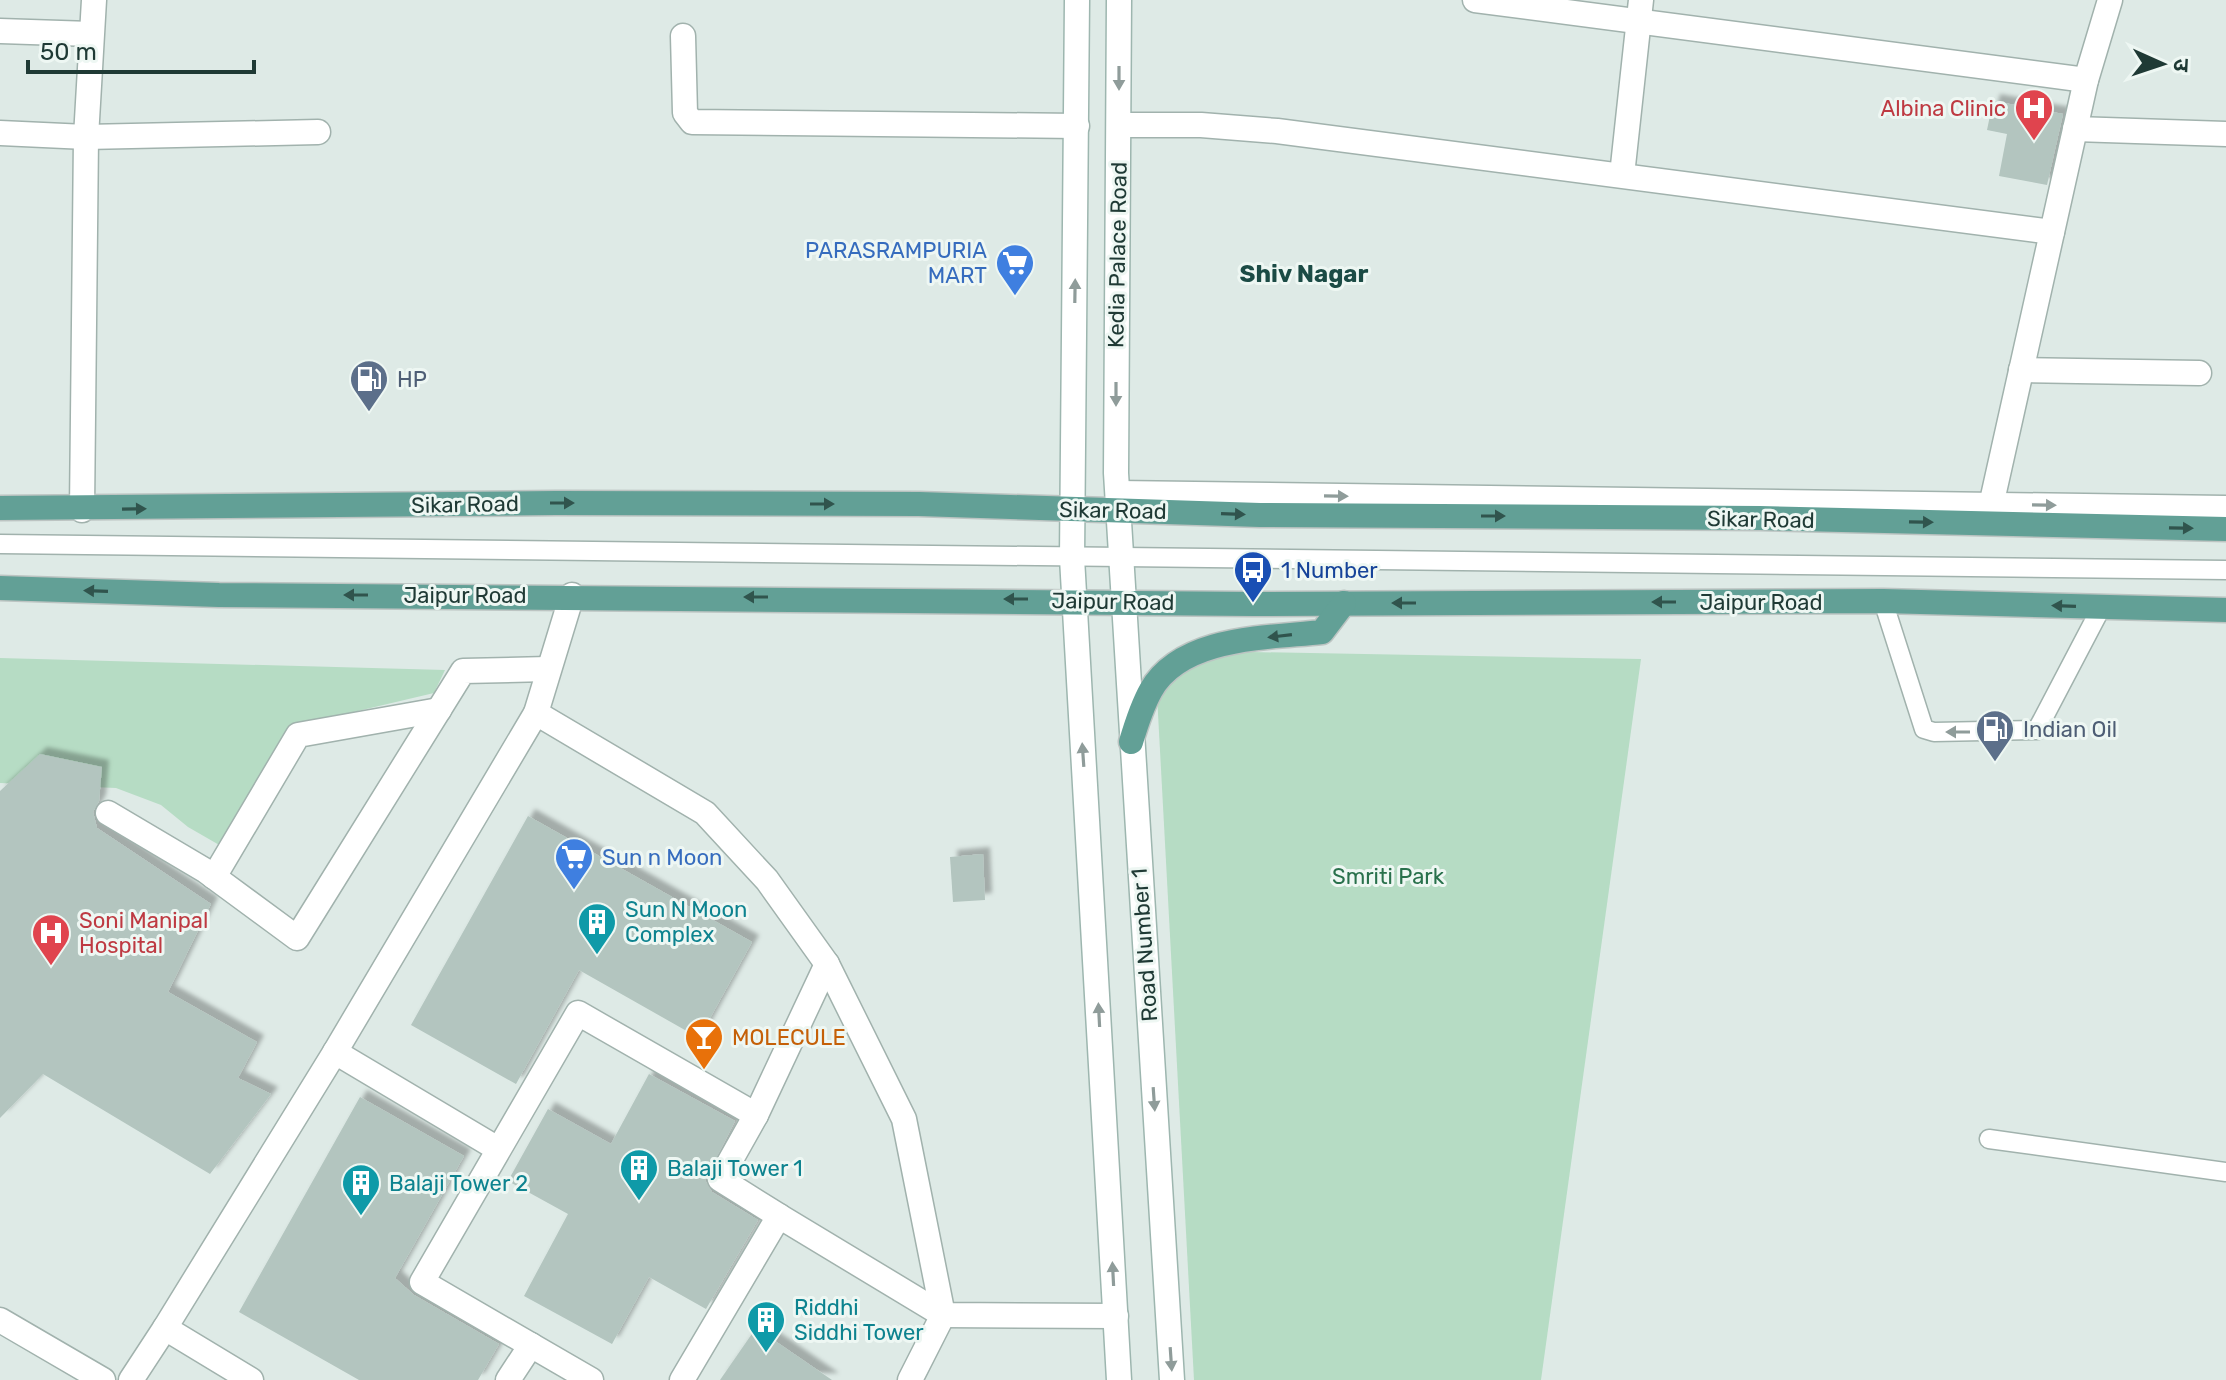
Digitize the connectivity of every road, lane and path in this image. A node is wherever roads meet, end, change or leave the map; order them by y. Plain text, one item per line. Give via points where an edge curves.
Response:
1 (94, 0) edge
2 (1077, 0) edge
3 (1119, 0) edge
4 (1475, 0) edge
5 (2110, 0) edge
6 (1640, 11) edge
7 (0, 31) edge
8 (91, 34) junction
9 (683, 36) dead end
10 (2086, 80) junction
11 (1120, 125) junction
12 (1077, 126) junction
13 (2075, 129) junction
14 (318, 132) dead end
15 (0, 133) edge
16 (2226, 134) edge
17 (86, 137) junction
18 (1622, 175) junction
19 (2052, 232) junction
20 (2021, 370) junction
21 (2199, 373) dead end
22 (1118, 501) junction
23 (0, 508) edge
24 (2226, 508) edge
25 (1071, 509) junction
26 (82, 510) junction
27 (1990, 514) junction
28 (2226, 529) edge
29 (0, 544) edge
30 (1121, 557) junction
31 (1072, 558) junction
32 (2226, 570) edge
33 (0, 588) edge
34 (572, 595) junction
35 (1074, 600) junction
36 (1883, 601) junction
37 (1122, 602) junction
38 (1344, 603) junction
39 (2101, 608) junction
40 (2226, 610) edge
41 (548, 669) junction
42 (439, 710) junction
43 (536, 713) junction
44 (1131, 742) junction
45 (108, 813) dead end
46 (214, 877) junction
47 (827, 964) junction
48 (335, 1052) junction
49 (756, 1115) junction
50 (1989, 1139) dead end
51 (498, 1149) junction
52 (2226, 1172) edge
53 (779, 1216) junction
54 (943, 1315) junction
55 (1116, 1316) junction
56 (0, 1320) edge
57 (165, 1328) junction
58 (531, 1345) junction
59 (98, 1379) edge
60 (131, 1380) edge
61 (251, 1380) edge
62 (508, 1380) edge
63 (591, 1380) edge
64 (682, 1380) edge
65 (910, 1380) edge
66 (1119, 1380) edge
67 (1172, 1380) edge

1 - 8 street
2 - 12 street, Kedia Palace Road
3 -> 11 street, Kedia Palace Road
4 - 6 street
5 - 10 street
6 - 10 street
6 - 18 street
7 - 8 street
8 - 17 street
9 - 12 street via 685,113 692,122
10 - 13 street
11 - 18 street via 1277,131
11 -> 22 street, Kedia Palace Road
25 -> 12 street, Kedia Palace Road
13 - 16 street
13 - 19 street
14 - 17 street
15 - 17 street
17 - 26 street
18 - 19 street
19 - 20 street
20 - 21 street
20 - 27 street
22 - 25 main road, Sikar Road
22 -> 27 main road, Sikar Road via 1260,515
22 - 30 street, Road Number 1
23 - 26 main road, Sikar Road
27 -> 24 street
26 -> 25 main road, Sikar Road via 556,503
25 - 31 street
27 -> 28 main road, Sikar Road
29 - 31 lane
30 - 31 lane
30 - 32 lane
30 - 37 street, Road Number 1
31 - 35 street
34 -> 33 main road, Jaipur Road via 219,595
35 -> 34 main road, Jaipur Road
34 - 41 street
35 - 37 main road, Jaipur Road
55 -> 35 street
36 -> 38 main road, Jaipur Road
39 -> 36 main road, Jaipur Road
39 -> 36 lane via 2037,730 1934,732 1924,729
37 - 38 main road, Jaipur Road
37 - 44 street, Road Number 1
38 -> 44 main road via 1322,632 1208,649 1177,662 1152,688
39 - 40 main road, Jaipur Road
41 - 42 street via 463,671
41 - 43 street
42 - 46 street via 298,735
42 - 46 street via 297,938
43 - 47 street via 705,813 767,880
43 - 48 street
44 -> 67 street, Road Number 1
45 - 46 street
47 - 49 street
47 - 54 street via 904,1119
48 - 51 street
48 - 57 street
49 - 51 street via 578,1013
49 - 53 street via 720,1179
50 - 52 lane
51 - 58 street via 422,1282
53 - 54 street
53 - 64 street
54 - 55 street
54 - 65 street
55 - 66 street
56 - 59 street
57 - 60 street
57 - 61 street
58 - 62 street
58 - 63 street

